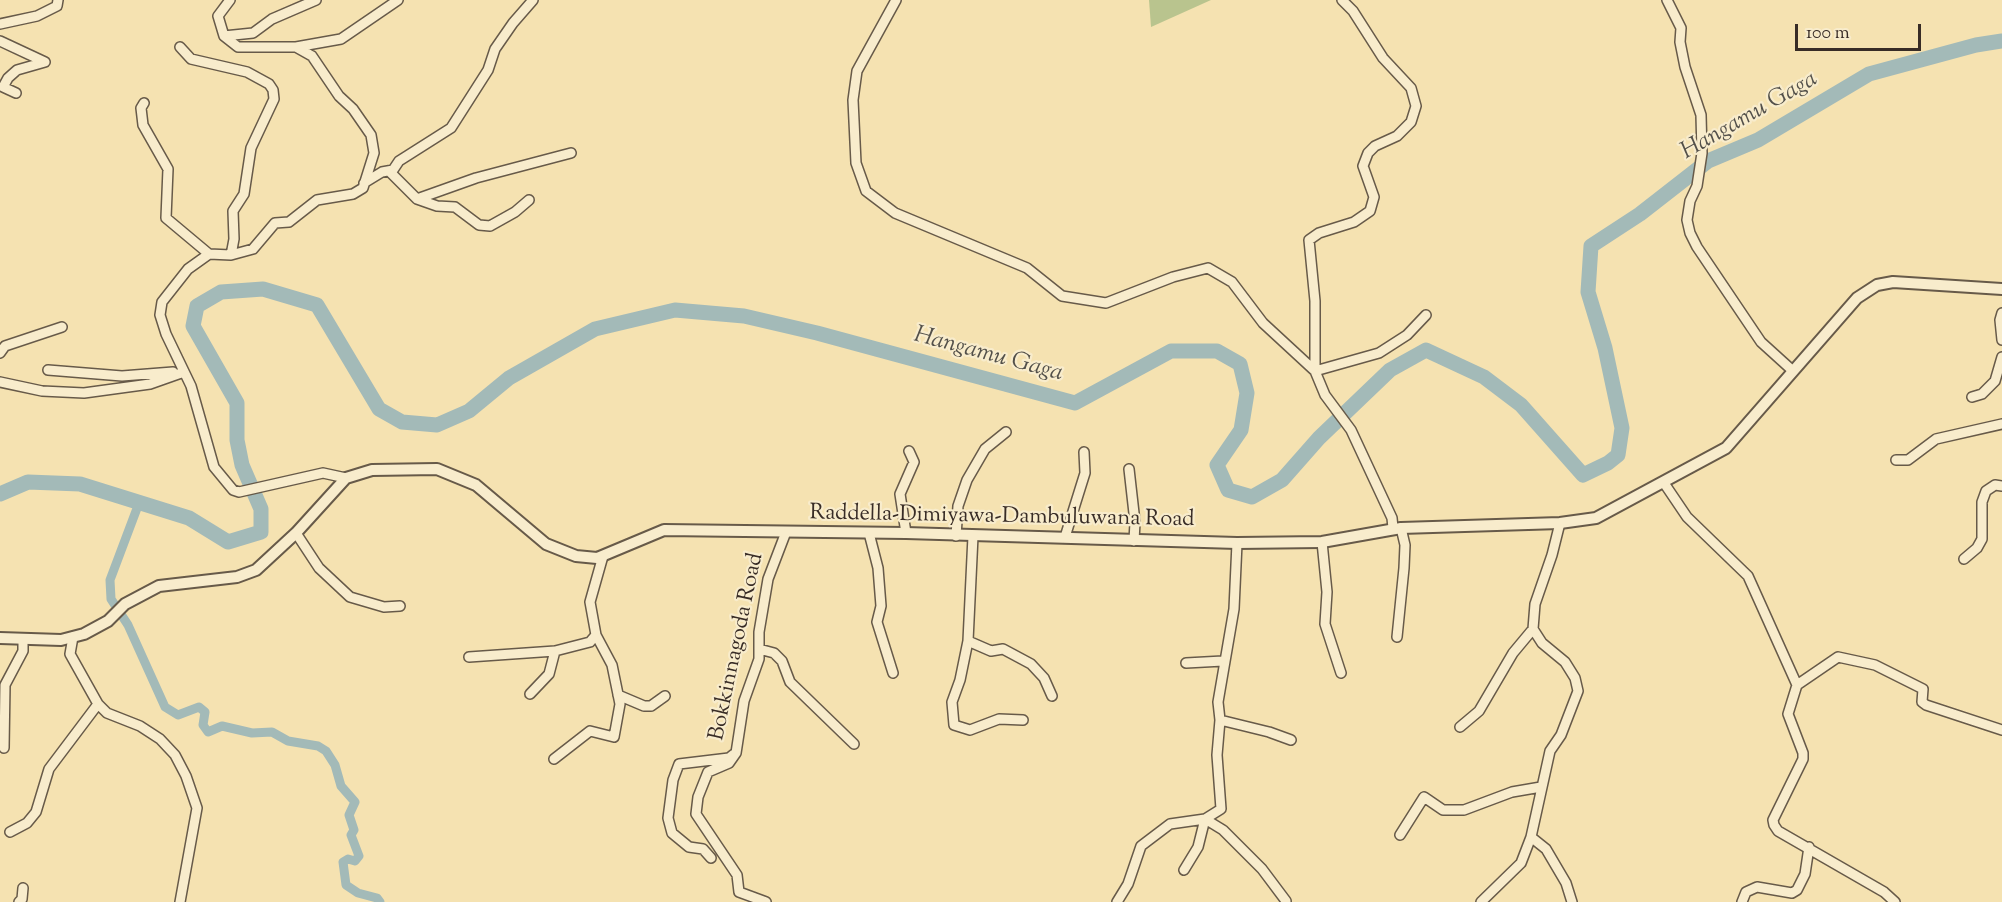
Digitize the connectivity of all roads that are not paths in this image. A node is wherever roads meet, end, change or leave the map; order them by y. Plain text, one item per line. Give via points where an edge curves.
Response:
1 (58, 0) edge
2 (230, 0) edge
3 (316, 0) edge
4 (399, 0) edge
5 (533, 0) edge
6 (896, 0) edge
7 (1342, 0) edge
8 (1667, 0) edge
9 (0, 24) edge
10 (224, 36) junction
11 (0, 41) edge
12 (180, 47) dead end
13 (296, 47) junction
14 (16, 93) dead end
15 (144, 104) dead end
16 (571, 153) dead end
17 (389, 171) junction
18 (364, 183) junction
19 (417, 199) junction
20 (529, 200) dead end
21 (209, 254) junction
22 (231, 255) junction
23 (2002, 289) edge
24 (2002, 314) edge
25 (1426, 315) dead end
26 (63, 327) dead end
27 (2002, 340) edge
28 (0, 353) edge
29 (2002, 357) edge
30 (48, 370) dead end
31 (1315, 371) junction
32 (1793, 371) junction
33 (184, 372) junction
34 (0, 382) edge
35 (1972, 397) dead end
36 (2002, 424) edge
37 (1006, 432) dead end
38 (909, 451) dead end
39 (1084, 452) dead end
40 (1896, 460) dead end
41 (1129, 469) dead end
42 (346, 478) junction
43 (1664, 483) junction
44 (2002, 486) edge
45 (1560, 523) junction
46 (1397, 528) junction
47 (786, 532) junction
48 (296, 533) junction
49 (869, 533) junction
50 (906, 533) junction
51 (956, 536) junction
52 (973, 536) junction
53 (1065, 537) junction
54 (1134, 541) junction
55 (1322, 542) junction
56 (1238, 543) junction
57 (603, 556) junction
58 (1964, 559) dead end
59 (400, 606) dead end
60 (1533, 629) junction
61 (596, 635) junction
62 (73, 637) junction
63 (1397, 637) dead end
64 (0, 638) edge
65 (23, 640) junction
66 (968, 641) junction
67 (759, 649) junction
68 (555, 651) junction
69 (469, 657) dead end
70 (1223, 662) junction
71 (1186, 663) dead end
72 (893, 673) dead end
73 (1341, 673) dead end
74 (1797, 686) junction
75 (530, 694) dead end
76 (618, 695) junction
77 (665, 696) dead end
78 (1052, 696) dead end
79 (98, 704) junction
80 (1023, 720) dead end
81 (1220, 720) junction
82 (1460, 727) dead end
83 (2002, 730) edge
84 (1291, 740) dead end
85 (854, 744) dead end
86 (4, 748) dead end
87 (736, 753) junction
88 (554, 759) dead end
89 (1541, 787) junction
90 (1205, 819) junction
91 (10, 832) dead end
92 (1400, 835) dead end
93 (1531, 837) junction
94 (1809, 847) junction
95 (711, 858) dead end
96 (1184, 870) dead end
97 (23, 888) dead end
98 (1286, 901) edge
99 (19, 902) edge
100 (180, 902) edge
101 (766, 902) edge
102 (1117, 902) edge
103 (1481, 902) edge
104 (1572, 902) edge
105 (1742, 902) edge
106 (1895, 902) edge

1 - 9 street via 57,6 37,16
2 - 10 street via 218,16
3 - 10 street via 272,19 253,33
4 - 13 street via 341,39
5 - 17 street via 495,49 488,70 451,128
6 - 31 street via 857,71 853,100 856,163 866,191 895,213 1027,268 1062,296 1106,303 1208,268 1232,282 1263,323
7 - 31 street via 1389,66 1411,88 1416,106 1411,122 1397,136 1368,153 1363,165 1374,197 1370,211 1354,222 1309,240 1315,302
8 - 32 street via 1681,28 1685,67 1701,115 1702,153 1687,220 1690,233 1761,342
10 - 13 street via 238,46
11 - 14 street via 45,62 17,70 8,78 3,87
12 - 22 street via 191,59 247,72 273,90 274,99 252,148 244,194 233,211
13 - 18 street via 312,56 371,135 374,153
15 - 21 street via 143,125 168,169 166,218
16 - 19 street via 476,178
17 - 18 street
17 - 19 street
18 - 22 street via 353,195 317,200 289,222 275,223 253,249
19 - 20 street via 455,207 479,225 490,226
21 - 22 street
21 - 33 street via 188,269 162,302 160,315
23 - 32 street, Raddella-Dimiyawa-Dambuluwana Road via 1893,282 1877,285 1857,298
24 - 27 street
25 - 31 street via 1379,353
26 - 28 street via 5,346
29 - 35 street via 1995,381 1982,394
30 - 33 street via 122,376
31 - 46 street via 1325,395 1351,430
32 - 43 street, Raddella-Dimiyawa-Dambuluwana Road via 1726,448
33 - 34 street via 150,384 84,393
33 - 42 street via 214,466 233,490 239,492 323,472
36 - 40 street via 1936,439 1908,460
37 - 51 street via 985,449 967,480 958,506
38 - 50 street via 914,462 900,494
39 - 53 street via 1085,473
41 - 54 street
42 - 48 street, Raddella-Dimiyawa-Dambuluwana Road
42 - 57 street, Raddella-Dimiyawa-Dambuluwana Road via 372,470 436,469 476,485 546,544 576,556
43 - 45 street, Raddella-Dimiyawa-Dambuluwana Road via 1596,518
43 - 74 street via 1687,517 1748,576
44 - 58 street via 1995,485 1986,492 1982,502 1982,539
45 - 46 street, Raddella-Dimiyawa-Dambuluwana Road
45 - 60 street via 1535,604
46 - 55 street, Raddella-Dimiyawa-Dambuluwana Road
46 - 63 street via 1405,545
47 - 49 street, Raddella-Dimiyawa-Dambuluwana Road
47 - 57 street, Raddella-Dimiyawa-Dambuluwana Road via 664,530
47 - 67 street, Bokkinnagoda Road via 768,579
48 - 59 street via 319,568 350,597 384,607
48 - 62 street, Raddella-Dimiyawa-Dambuluwana Road via 256,570 237,577 159,586 125,604 108,621
49 - 50 street, Raddella-Dimiyawa-Dambuluwana Road
49 - 72 street via 878,568 881,606 877,622
50 - 51 street, Raddella-Dimiyawa-Dambuluwana Road
51 - 52 street, Raddella-Dimiyawa-Dambuluwana Road
52 - 53 street, Raddella-Dimiyawa-Dambuluwana Road
52 - 66 street
53 - 54 street, Raddella-Dimiyawa-Dambuluwana Road
54 - 56 street, Raddella-Dimiyawa-Dambuluwana Road
55 - 56 street, Raddella-Dimiyawa-Dambuluwana Road
55 - 73 street via 1327,592 1325,624
56 - 70 street via 1234,609
57 - 61 street via 590,602
60 - 82 street via 1513,653 1479,711
60 - 89 street via 1542,643 1565,662 1578,691 1561,735 1550,751
61 - 68 street via 590,642
61 - 76 street via 612,665
62 - 65 street, Raddella-Dimiyawa-Dambuluwana Road
62 - 79 street via 70,654
64 - 65 street, Raddella-Dimiyawa-Dambuluwana Road
65 - 86 street via 23,651 5,685
66 - 78 street via 991,651 1003,649 1031,664 1044,678
66 - 80 street via 952,702 954,725 970,730 999,719
67 - 85 street via 774,653 782,661 790,682
67 - 87 street, Bokkinnagoda Road via 744,701
68 - 69 street
68 - 75 street via 549,674
70 - 71 street
70 - 81 street
74 - 83 street via 1838,657 1875,665 1923,689 1922,702 1926,705
74 - 94 street via 1788,714 1803,759 1773,820 1778,831
76 - 77 street via 644,706 651,706
76 - 88 street via 614,737 590,731
79 - 91 street via 50,769 36,812 27,823
79 - 100 street via 159,739 175,755 186,776 197,808
81 - 84 street
81 - 90 street via 1216,755 1221,809
87 - 95 street via 729,758 679,764 673,780 668,818 672,833 688,847 704,849
87 - 101 street, Bokkinnagoda Road via 729,764 708,772 696,814 737,875 739,892
89 - 92 street via 1512,792 1464,810 1443,810 1424,797
89 - 93 street
90 - 96 street via 1198,847
90 - 98 street via 1223,830 1262,869
90 - 102 street via 1170,824 1141,846 1128,884
93 - 103 street via 1521,863
93 - 104 street via 1546,849
94 - 105 street via 1805,874 1797,890 1792,893 1757,887 1746,892
94 - 106 street
97 - 99 street

